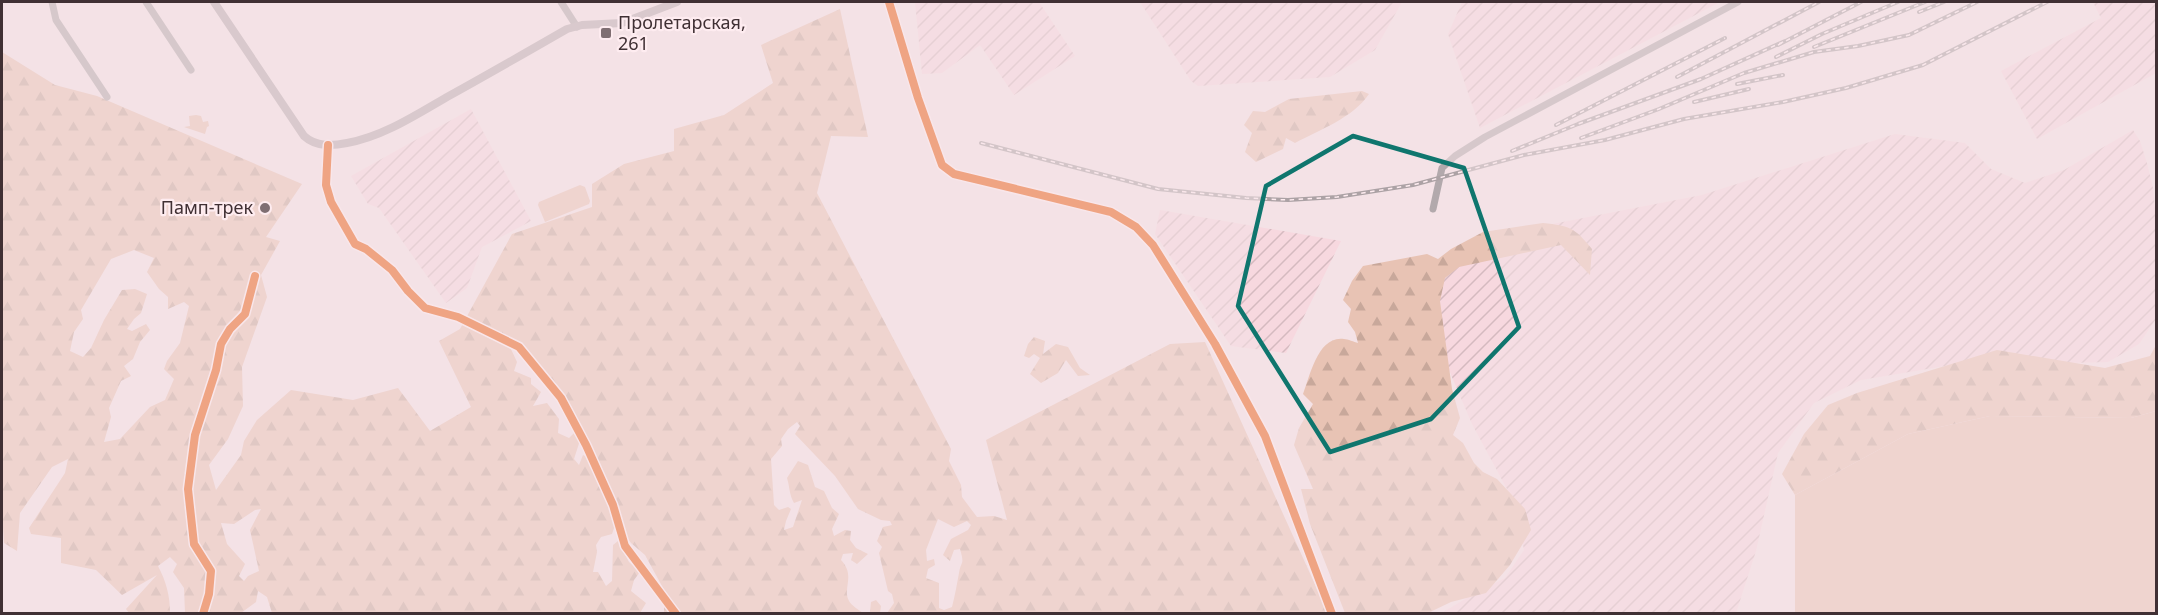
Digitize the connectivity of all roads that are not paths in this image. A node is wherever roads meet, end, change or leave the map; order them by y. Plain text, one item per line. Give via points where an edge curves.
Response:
1 (52, 2) edge
2 (146, 2) edge
3 (214, 2) edge
4 (561, 2) edge
5 (677, 2) edge
6 (889, 2) edge
7 (1738, 2) edge
8 (577, 27) junction
9 (191, 70) dead end
10 (107, 97) dead end
11 (328, 145) junction
12 (1433, 209) dead end
13 (676, 614) edge
14 (1332, 614) edge

1 - 10 street via 56,21
2 - 9 street
3 - 11 main road via 304,136 314,143
4 - 8 street
5 - 8 main road via 622,23
6 - 14 street via 942,165 954,174 1111,212 1136,227 1152,245 1215,344 1265,435
7 - 12 street via 1455,156 1442,168
8 - 11 main road via 381,132 354,142
11 - 13 street via 327,185 355,244 392,270 425,308 458,317 519,347 561,398 613,505 625,546

